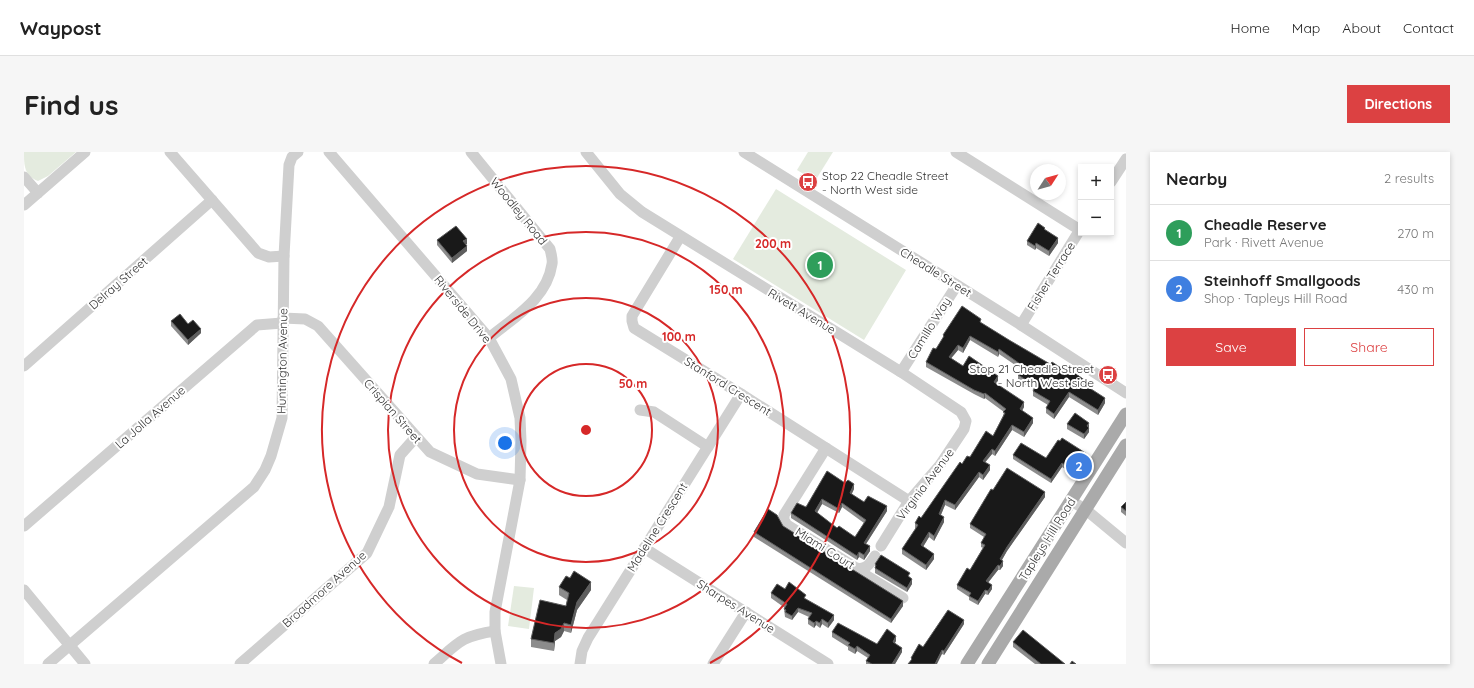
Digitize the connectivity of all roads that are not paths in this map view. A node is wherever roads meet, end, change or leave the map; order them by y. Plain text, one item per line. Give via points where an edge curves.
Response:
1 (85, 152) edge
2 (170, 152) edge
3 (298, 152) edge
4 (329, 152) edge
5 (471, 152) edge
6 (586, 152) edge
7 (744, 152) edge
8 (956, 152) edge
9 (1125, 163) edge
10 (24, 177) edge
11 (1114, 178) edge
12 (38, 193) junction
13 (212, 200) junction
14 (24, 205) edge
15 (1078, 228) edge
16 (1078, 232) edge
17 (680, 237) junction
18 (284, 256) junction
19 (957, 285) junction
20 (282, 320) junction
21 (1021, 325) junction
22 (488, 338) junction
23 (24, 366) edge
24 (901, 372) junction
25 (1126, 393) edge
26 (741, 394) junction
27 (640, 410) dead end
28 (1126, 414) edge
29 (966, 420) joint
30 (416, 437) junction
31 (1126, 445) edge
32 (708, 447) junction
33 (826, 448) junction
34 (520, 480) junction
35 (1071, 500) junction
36 (909, 501) junction
37 (1085, 509) junction
38 (24, 526) edge
39 (1126, 542) edge
40 (881, 546) dead end
41 (644, 548) junction
42 (875, 556) dead end
43 (862, 569) junction
44 (24, 590) edge
45 (903, 598) dead end
46 (746, 612) junction
47 (495, 631) junction
48 (70, 646) junction
49 (48, 664) edge
50 (85, 664) edge
51 (240, 664) edge
52 (434, 664) edge
53 (501, 664) edge
54 (580, 664) edge
55 (713, 664) edge
56 (828, 664) edge
57 (967, 664) edge
58 (988, 664) edge

1 - 12 street
2 - 13 street
3 - 18 street, Huntington Avenue via 292,156 289,165
4 - 22 street, Riverside Drive
5 - 22 street, Woodley Road via 550,249 553,263 539,295
6 - 17 street, Rivett Avenue via 620,194
7 - 19 street, Cheadle Street
8 - 15 street
9 - 11 street
10 - 12 street
12 - 14 street
13 - 18 street via 258,253 270,257
13 - 23 street, Delray Street
16 - 21 street, Fisher Terrace
17 - 24 street, Rivett Avenue
17 - 26 street, Stanford Crescent via 632,316 634,328
18 - 20 street, Huntington Avenue
19 - 21 street, Cheadle Street
19 - 24 street, Camillo Way
20 - 30 street, Crispian Street via 306,319 318,326
20 - 38 street, La Jolla Avenue via 257,324
20 - 48 street, Huntington Avenue via 282,418 271,456 254,487
21 - 25 street, Cheadle Street
22 - 34 street, Riverside Drive via 511,379 520,418
24 - 29 street, Rivett Avenue via 961,412
26 - 32 street, Madeline Crescent
26 - 33 street, Stanford Crescent
27 - 32 street via 654,412
28 - 35 main road, Tapleys Hill Road
29 - 36 street, Virginia Avenue via 964,429 940,465
30 - 34 street, Crispian Street via 430,452 476,474
30 - 51 street, Broadmore Avenue via 400,455 390,507 367,553
31 - 37 main road, Tapleys Hill Road
32 - 41 street, Madeline Crescent
33 - 36 street, Stanford Crescent
33 - 43 street, Miami Court via 784,515 784,520 787,525 849,564
34 - 47 street, Riverside Drive via 495,612
35 - 37 street
35 - 57 main road, Tapleys Hill Road
36 - 40 street, Virginia Avenue
37 - 39 street
37 - 58 main road, Tapleys Hill Road
41 - 46 street, Sharpes Avenue
41 - 54 street, Madeline Crescent via 588,638
42 - 43 street, Miami Court via 868,567
43 - 45 street via 867,576
44 - 48 street
46 - 55 street
46 - 56 street, Sharpes Avenue
47 - 52 street via 464,638
47 - 53 street, Riverside Drive
48 - 49 street, Huntington Avenue
48 - 50 street

